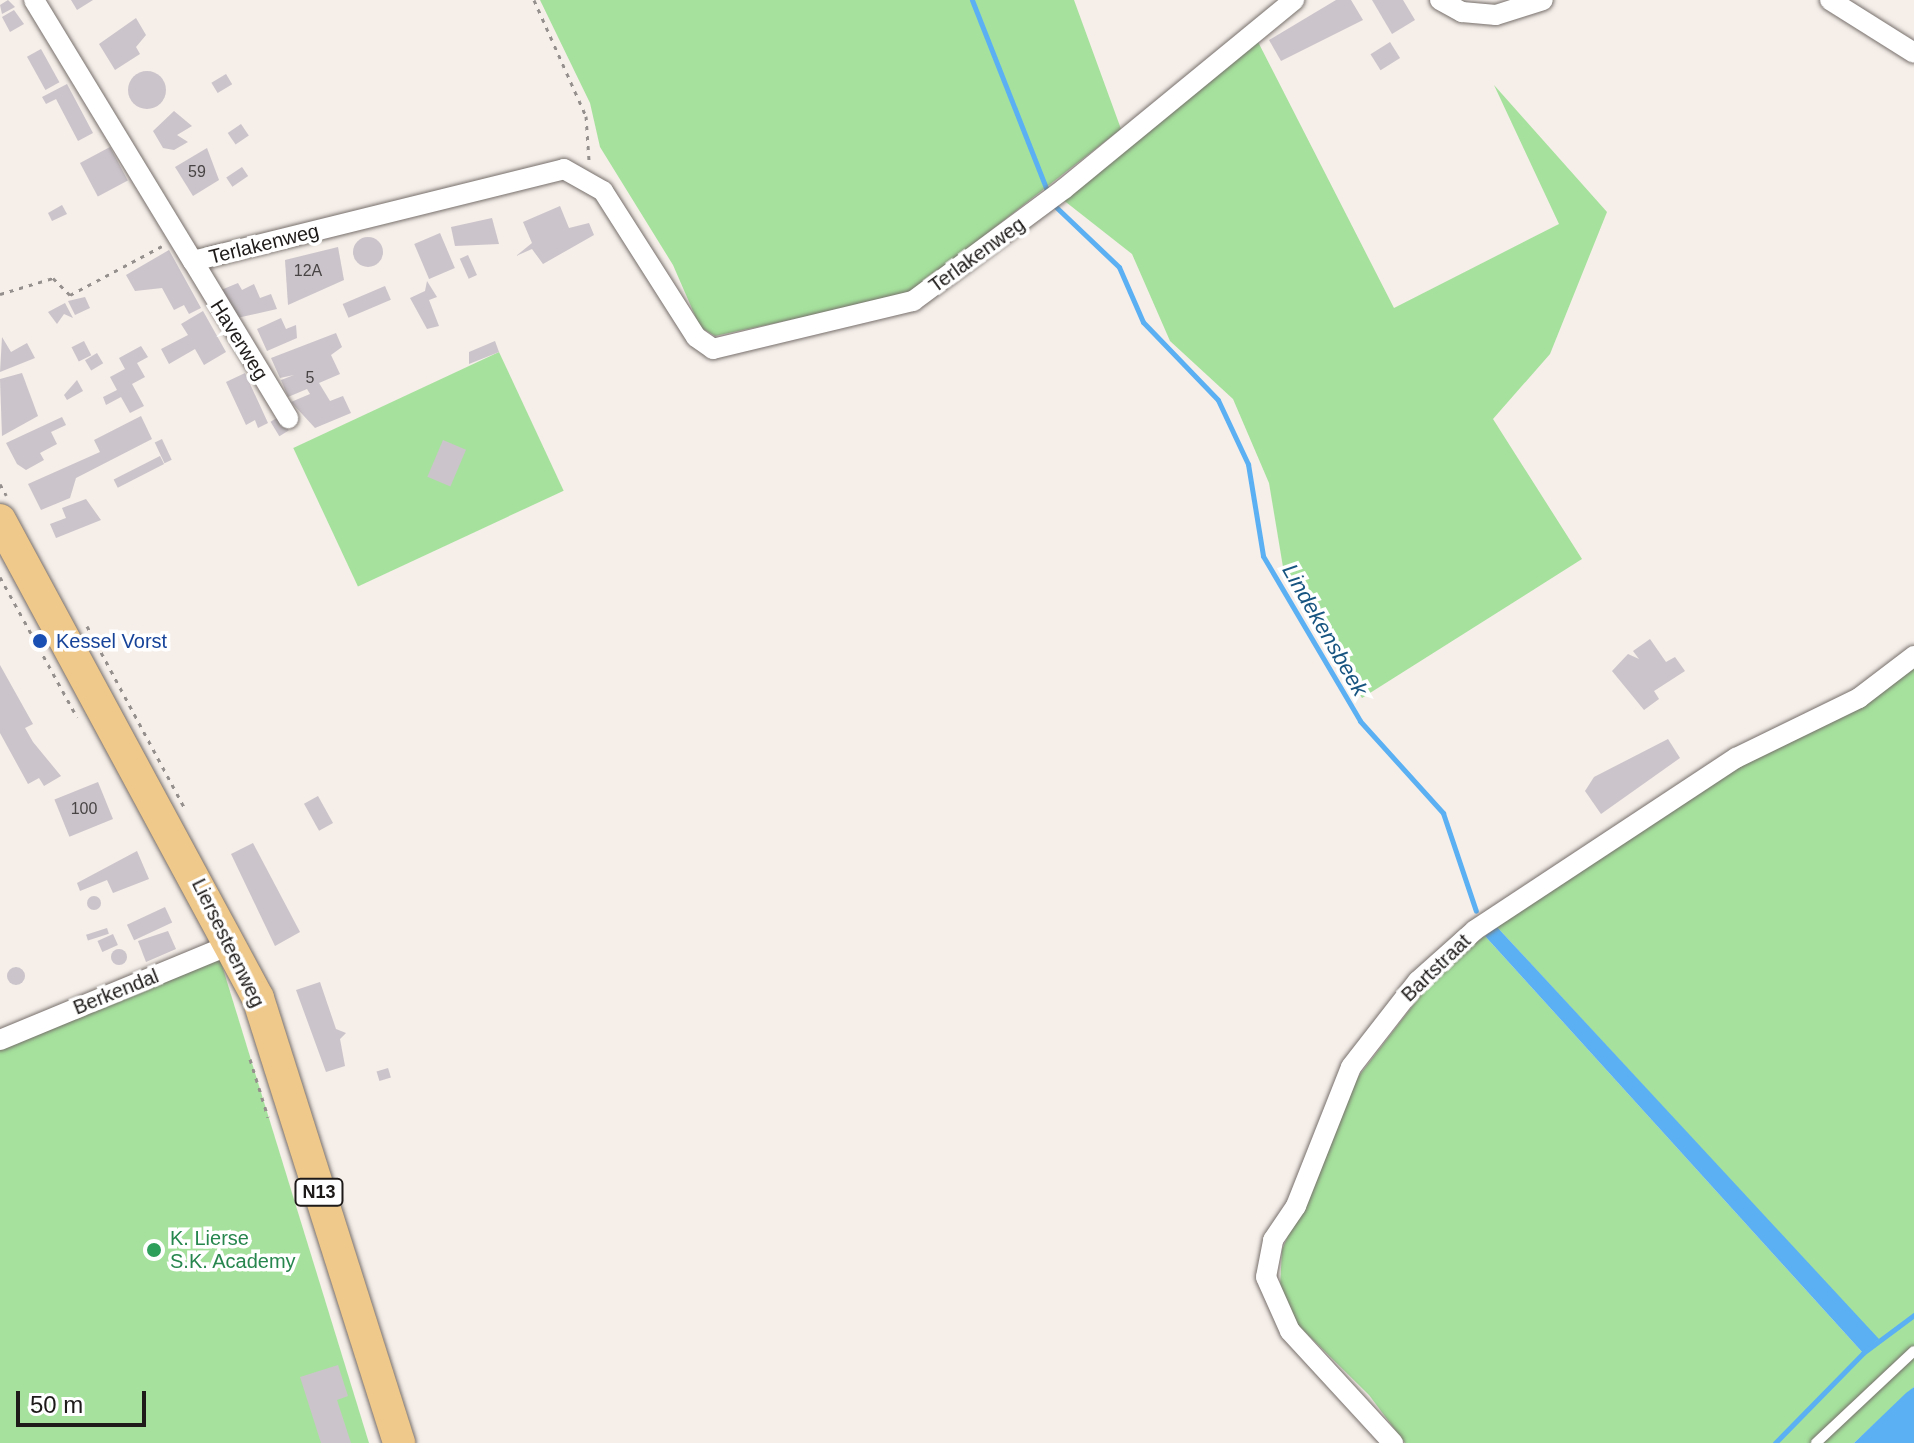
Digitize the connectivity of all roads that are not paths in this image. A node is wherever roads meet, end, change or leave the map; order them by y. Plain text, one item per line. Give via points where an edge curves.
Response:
1 (34, 0) edge
2 (1294, 0) edge
3 (1440, 0) edge
4 (1543, 0) edge
5 (1830, 0) edge
6 (1914, 53) edge
7 (193, 261) junction
8 (288, 418) dead end
9 (0, 520) edge
10 (1914, 656) edge
11 (232, 944) junction
12 (0, 1040) edge
13 (1914, 1351) edge
14 (399, 1443) edge
15 (1393, 1443) edge
16 (1816, 1443) edge

1 - 7 street, Terlakenweg
2 - 7 street, Terlakenweg via 952,277 913,301 858,317 713,349 696,337 603,191 585,175 564,169
3 - 4 street via 1462,12 1496,15
5 - 6 street
7 - 8 street, Haverweg
9 - 11 main road, Liersesteenweg / N13
10 - 15 street, Bartstraat via 1859,698 1736,758 1475,930 1418,981 1351,1067 1296,1206 1273,1240 1266,1277 1290,1331
11 - 12 street, Berkendal
11 - 14 main road, Liersesteenweg / N13 via 258,998
13 - 16 lane

